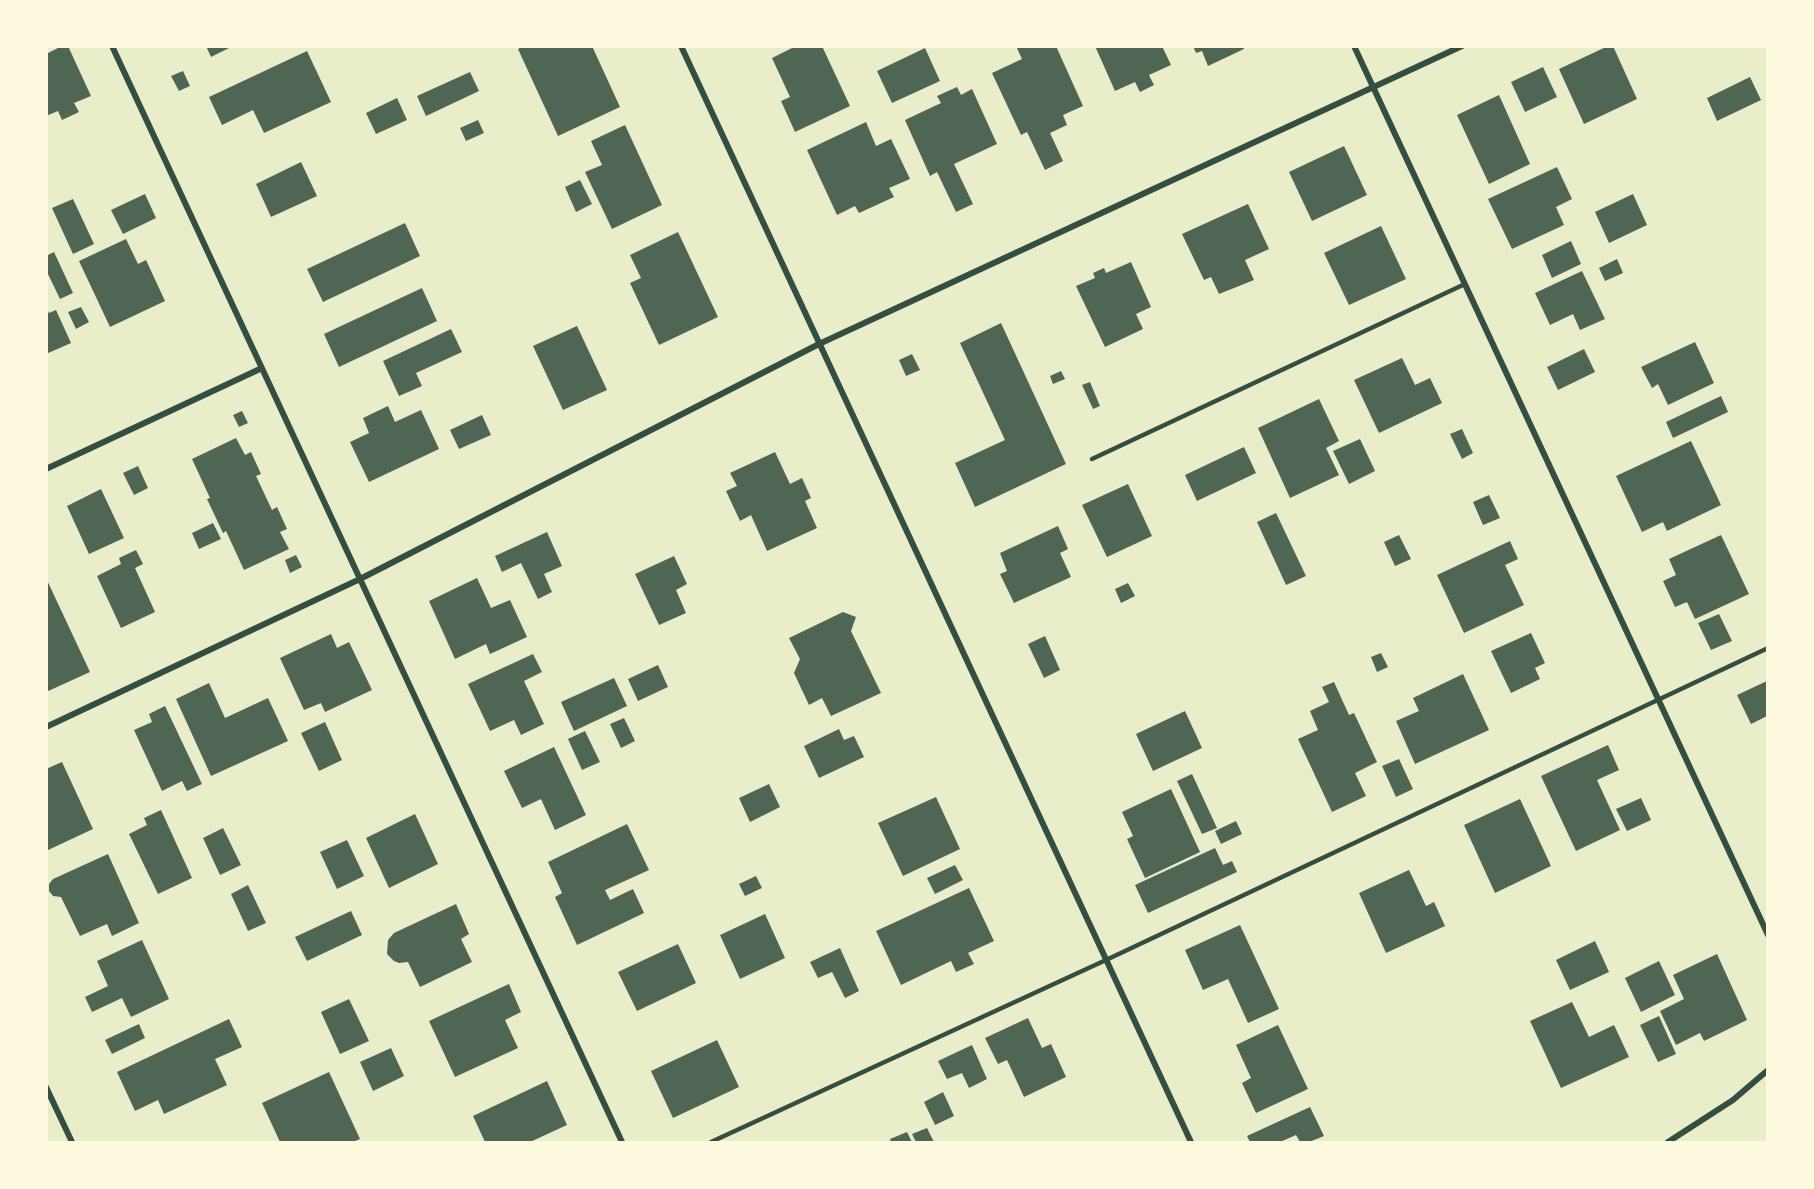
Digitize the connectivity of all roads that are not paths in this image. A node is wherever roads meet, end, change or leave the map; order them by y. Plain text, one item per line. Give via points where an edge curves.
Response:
1 (112, 46) edge
2 (681, 46) edge
3 (1354, 46) edge
4 (1462, 46) edge
5 (1374, 88) junction
6 (1465, 284) junction
7 (819, 344) junction
8 (262, 368) junction
9 (1092, 459) dead end
10 (46, 469) edge
11 (360, 579) junction
12 (1767, 648) edge
13 (1658, 698) junction
14 (46, 727) edge
15 (1767, 935) edge
16 (1106, 960) junction
17 (1767, 1070) edge
18 (46, 1087) edge
19 (72, 1143) edge
20 (622, 1143) edge
21 (711, 1143) edge
22 (1191, 1143) edge
23 (1668, 1143) edge

1 - 8 street
2 - 7 street
3 - 5 street
4 - 5 street
5 - 6 street
5 - 7 street
6 - 9 lane
6 - 13 street
7 - 11 street
7 - 16 street
8 - 10 street
8 - 11 street
11 - 14 street
11 - 20 street
12 - 13 lane
13 - 15 street
13 - 16 lane
16 - 21 lane
16 - 22 street
17 - 23 street via 1732,1100
18 - 19 street

